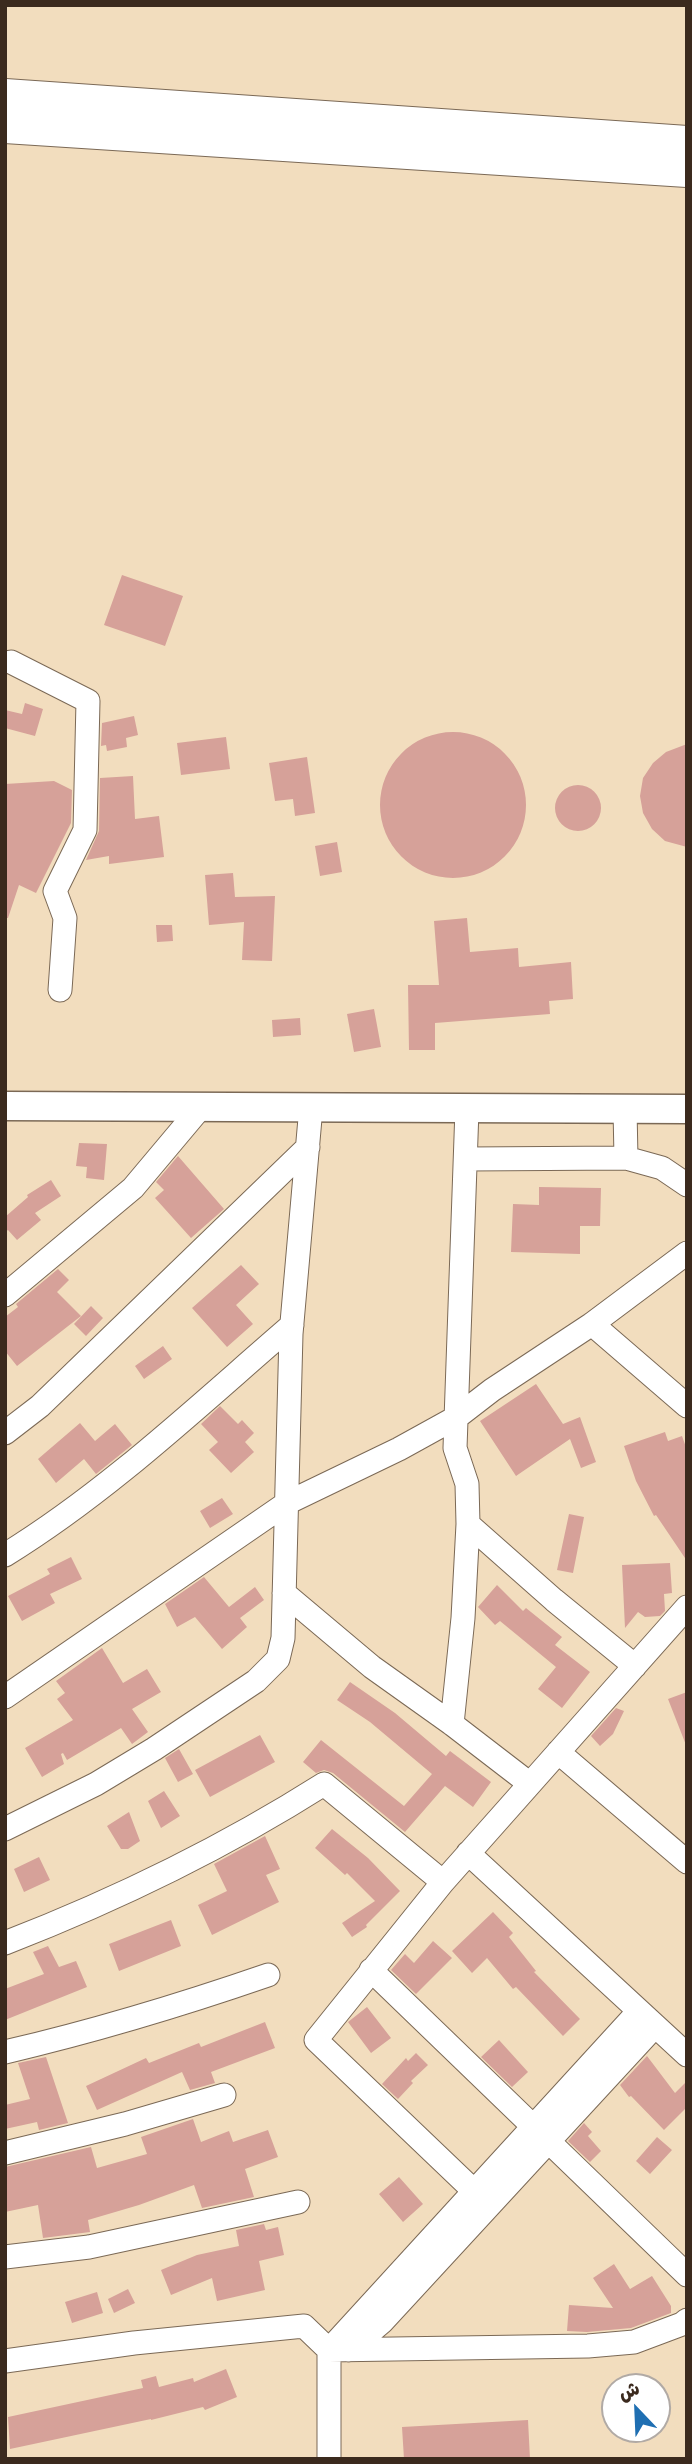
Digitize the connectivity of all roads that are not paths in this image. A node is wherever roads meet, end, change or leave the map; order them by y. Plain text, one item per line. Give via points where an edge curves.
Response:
1 (5, 95) edge
2 (5, 127) edge
3 (687, 142) edge
4 (687, 171) edge
5 (7, 667) edge
6 (60, 990) dead end
7 (5, 1106) edge
8 (201, 1107) junction
9 (311, 1107) junction
10 (467, 1109) junction
11 (625, 1109) junction
12 (687, 1109) edge
13 (308, 1147) junction
14 (626, 1157) junction
15 (467, 1159) junction
16 (687, 1185) edge
17 (687, 1253) edge
18 (5, 1295) edge
19 (592, 1324) junction
20 (292, 1325) junction
21 (687, 1406) edge
22 (457, 1417) junction
23 (5, 1433) edge
24 (287, 1503) junction
25 (468, 1524) junction
26 (5, 1555) edge
27 (284, 1593) junction
28 (687, 1607) edge
29 (635, 1666) junction
30 (5, 1697) edge
31 (452, 1724) junction
32 (558, 1752) junction
33 (530, 1784) junction
34 (5, 1829) edge
35 (468, 1853) junction
36 (687, 1862) edge
37 (443, 1882) junction
38 (5, 1943) edge
39 (371, 1970) junction
40 (268, 1975) dead end
41 (647, 2019) junction
42 (5, 2052) edge
43 (687, 2055) edge
44 (224, 2095) dead end
45 (541, 2134) junction
46 (5, 2152) edge
47 (474, 2191) junction
48 (298, 2202) dead end
49 (5, 2257) edge
50 (687, 2275) edge
51 (687, 2320) edge
52 (339, 2350) junction
53 (5, 2361) edge
54 (328, 2459) edge

1 - 3 main road
2 - 4 main road
5 - 6 street via 88,702 85,830 55,891 65,918
7 - 8 street
8 - 9 street
8 - 18 street via 133,1188
9 - 10 street
9 - 13 street
10 - 11 street
10 - 15 street
11 - 12 street
11 - 14 street
13 - 20 street
13 - 23 street via 40,1406
14 - 15 street
14 - 16 street via 662,1168
15 - 22 street
17 - 19 street
19 - 21 street
19 - 22 street
20 - 24 street
20 - 26 street via 142,1455 47,1529
22 - 24 street
22 - 25 street via 455,1448 467,1484
24 - 27 street
24 - 30 street
25 - 29 street
25 - 31 street
27 - 31 street via 372,1667
27 - 34 street via 278,1659 256,1681 96,1784
28 - 29 street
29 - 32 street
31 - 33 street
32 - 33 street
32 - 36 street
33 - 35 street
35 - 37 street
35 - 41 street
37 - 38 street via 324,1784 169,1871
37 - 39 street
39 - 45 street
39 - 47 street via 316,2040
40 - 42 street via 94,2031
41 - 43 street
41 - 45 street
44 - 46 street
45 - 47 street
45 - 50 street
45 - 52 street via 382,2322
47 - 52 street
48 - 49 street via 89,2247
51 - 52 street via 634,2343
52 - 53 street via 304,2326
52 - 54 street

